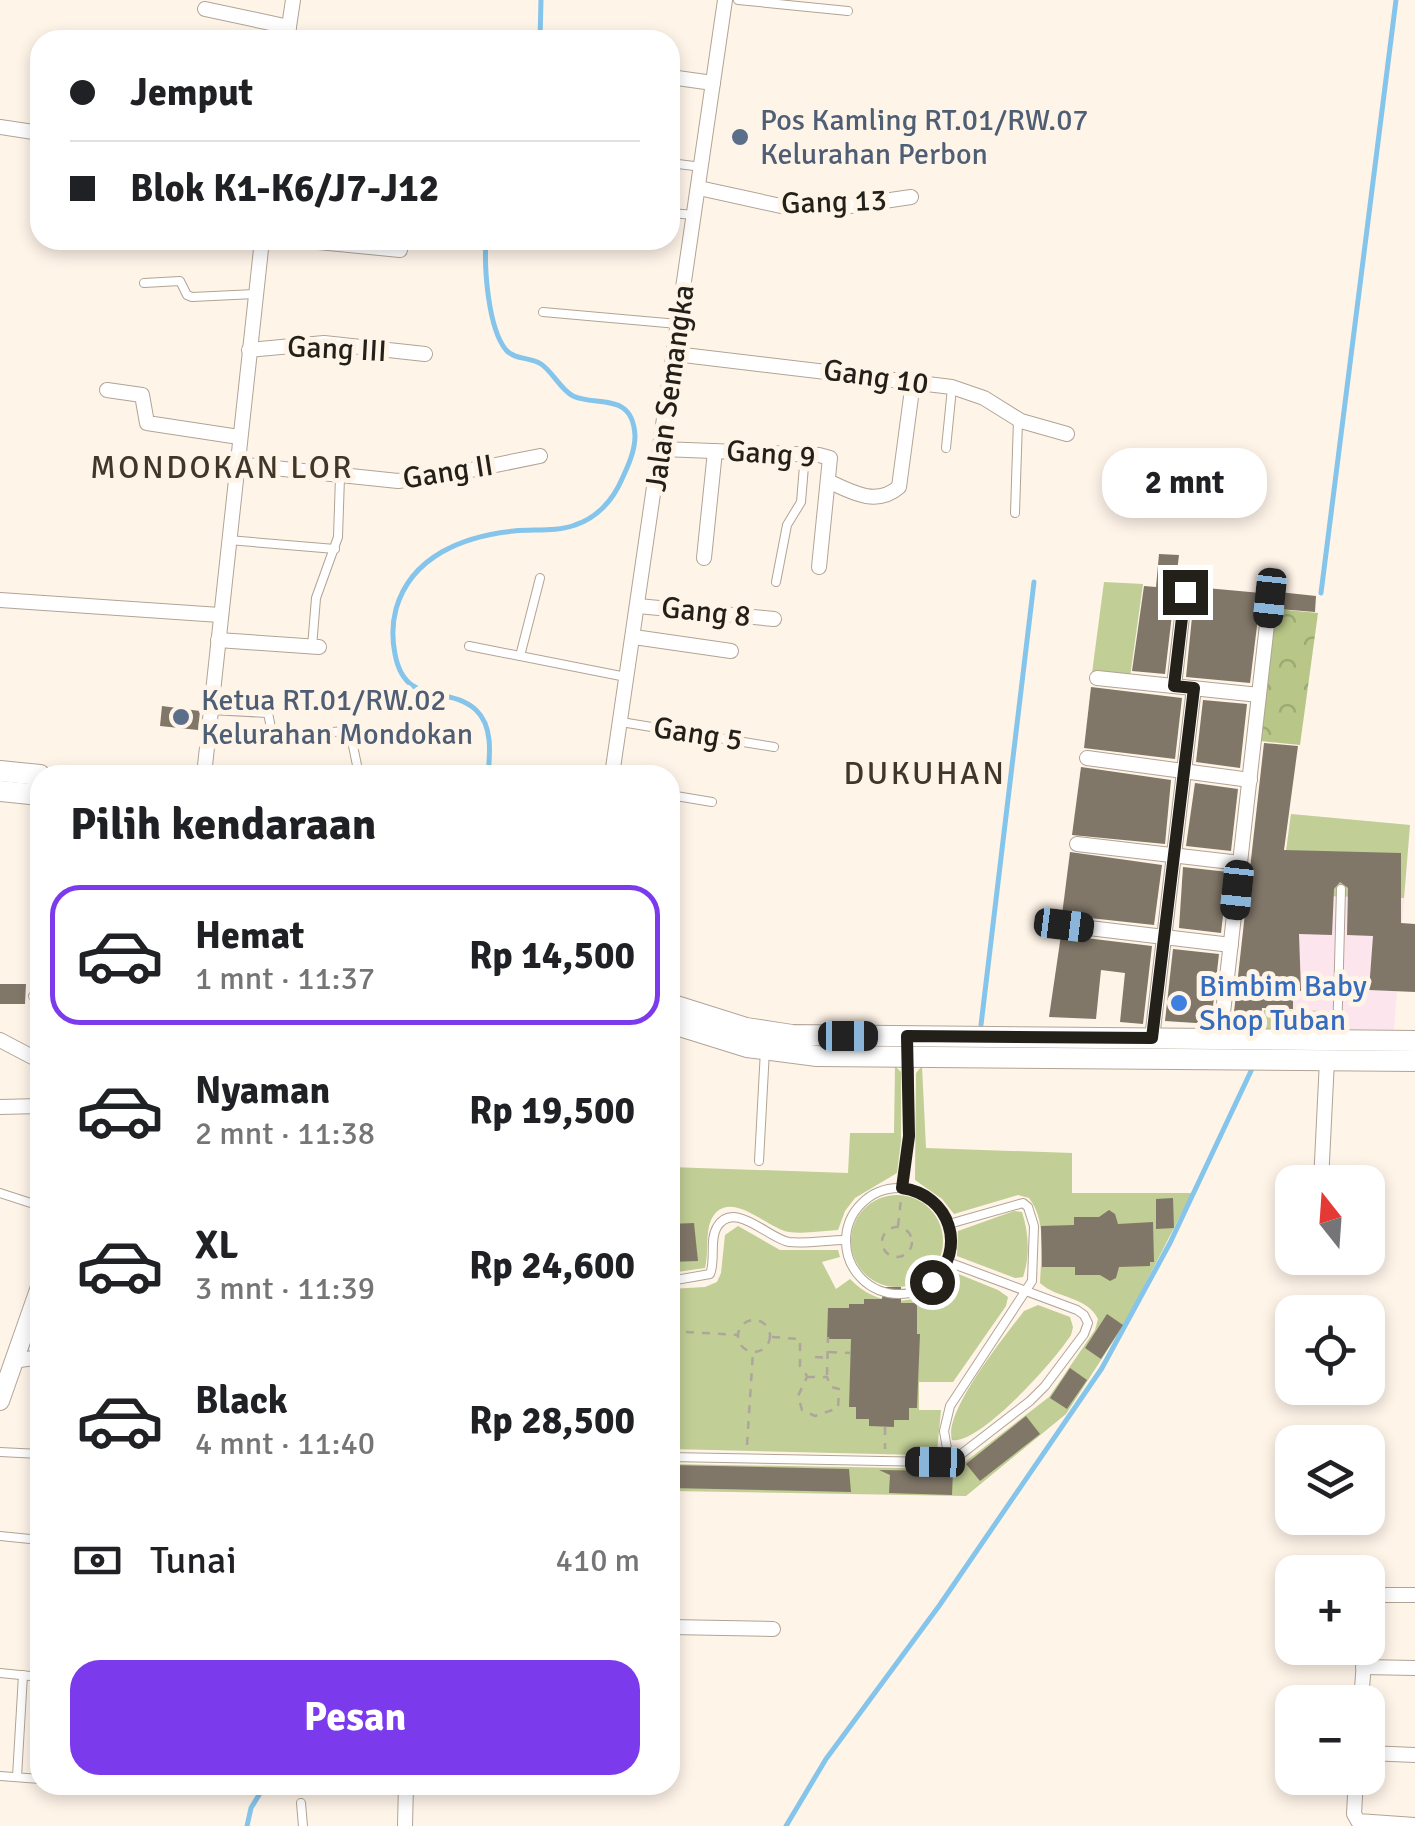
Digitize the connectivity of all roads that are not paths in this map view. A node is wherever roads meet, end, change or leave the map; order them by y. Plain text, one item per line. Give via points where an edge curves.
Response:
1 (293, 0) edge
2 (725, 0) edge
3 (738, 0) edge
4 (205, 9) dead end
5 (848, 12) dead end
6 (278, 30) edge
7 (288, 30) edge
8 (680, 78) edge
9 (713, 83) junction
10 (0, 127) edge
11 (30, 132) edge
12 (680, 164) edge
13 (702, 167) junction
14 (698, 188) junction
15 (911, 198) dead end
16 (680, 214) edge
17 (695, 216) junction
18 (261, 250) edge
19 (144, 283) dead end
20 (256, 294) junction
21 (542, 312) dead end
22 (680, 324) junction
23 (249, 350) junction
24 (426, 354) dead end
25 (676, 354) junction
26 (913, 382) junction
27 (952, 388) junction
28 (107, 390) dead end
29 (1018, 420) junction
30 (1067, 434) dead end
31 (239, 438) junction
32 (662, 448) junction
33 (946, 448) dead end
34 (714, 451) junction
35 (805, 454) junction
36 (540, 456) dead end
37 (236, 464) junction
38 (340, 477) junction
39 (830, 482) junction
40 (1015, 513) dead end
41 (228, 540) junction
42 (335, 549) junction
43 (704, 558) dead end
44 (819, 567) dead end
45 (540, 578) dead end
46 (776, 582) dead end
47 (1185, 592) dead end
48 (1270, 598) dead end
49 (0, 600) edge
50 (638, 606) junction
51 (220, 615) junction
52 (774, 619) dead end
53 (634, 637) junction
54 (218, 640) junction
55 (469, 646) dead end
56 (316, 647) joint
57 (732, 651) dead end
58 (520, 656) junction
59 (628, 678) junction
60 (1097, 678) dead end
61 (1174, 686) junction
62 (1194, 688) junction
63 (1260, 696) junction
64 (210, 710) junction
65 (621, 722) junction
66 (774, 747) dead end
67 (1087, 758) dead end
68 (205, 765) edge
69 (356, 765) edge
70 (614, 765) edge
71 (0, 771) edge
72 (1184, 771) junction
73 (30, 774) edge
74 (1250, 780) junction
75 (0, 790) edge
76 (30, 794) edge
77 (680, 797) edge
78 (712, 802) dead end
79 (1077, 844) dead end
80 (1174, 855) junction
81 (1240, 863) junction
82 (1340, 889) dead end
83 (1064, 925) dead end
84 (1164, 937) junction
85 (1231, 946) junction
86 (680, 1007) edge
87 (680, 1026) edge
88 (1152, 1038) junction
89 (1220, 1039) junction
90 (0, 1040) edge
91 (1337, 1040) junction
92 (1415, 1041) edge
93 (908, 1047) junction
94 (1261, 1049) junction
95 (765, 1050) junction
96 (30, 1056) edge
97 (1328, 1060) junction
98 (1415, 1062) edge
99 (30, 1106) edge
100 (0, 1107) edge
101 (760, 1161) dead end
102 (1323, 1165) edge
103 (902, 1188) junction
104 (0, 1194) edge
105 (30, 1203) edge
106 (949, 1224) junction
107 (845, 1240) junction
108 (948, 1262) junction
109 (680, 1280) edge
110 (1026, 1292) junction
111 (30, 1314) edge
112 (30, 1359) edge
113 (13, 1361) junction
114 (0, 1400) edge
115 (0, 1452) edge
116 (30, 1454) edge
117 (680, 1457) edge
118 (949, 1460) junction
119 (0, 1536) edge
120 (30, 1539) edge
121 (1415, 1595) edge
122 (1385, 1598) edge
123 (680, 1628) edge
124 (773, 1629) dead end
125 (1364, 1667) joint
126 (1415, 1668) edge
127 (0, 1673) edge
128 (23, 1675) junction
129 (30, 1676) edge
130 (1362, 1685) edge
131 (1385, 1754) edge
132 (1415, 1755) edge
133 (0, 1776) edge
134 (18, 1777) junction
135 (30, 1778) edge
136 (406, 1795) edge
137 (1355, 1795) edge
138 (301, 1803) dead end
139 (1415, 1825) edge
140 (304, 1826) edge
141 (406, 1826) edge

1 - 7 street
2 - 9 street, Jalan Semangka
3 - 5 lane
4 - 6 street
8 - 9 street
9 - 13 street, Jalan Semangka
10 - 11 street
12 - 13 lane
13 - 14 street, Jalan Semangka
14 - 15 street, Gang 13 via 790,208
14 - 17 street, Jalan Semangka
16 - 17 lane
17 - 22 street, Jalan Semangka
18 - 20 street
19 - 20 lane via 180,281 192,296
20 - 23 street
21 - 22 lane
22 - 25 street, Jalan Semangka
23 - 24 street, Gang III via 324,343
23 - 31 street
25 - 26 street, Gang 10
25 - 32 street, Jalan Semangka
26 - 27 street, Gang 10
26 - 39 street via 899,487 869,497
27 - 29 street, Gang 10 via 978,395
27 - 33 lane
28 - 31 street via 142,396 147,424
29 - 30 street, Gang 10
29 - 40 lane
31 - 37 street
32 - 34 street, Gang 9
32 - 50 street, Jalan Semangka
34 - 35 street, Gang 9
34 - 43 street
35 - 39 street, Gang 9 via 830,458
35 - 46 lane via 802,502 787,525
36 - 38 street, Gang II via 415,480
37 - 38 street, Gang II
37 - 41 street
38 - 42 lane
39 - 44 street, Gang 9
41 - 42 lane
41 - 51 street
42 - 56 lane via 314,606
45 - 58 lane
47 - 61 street
48 - 63 street
49 - 51 street
50 - 52 street, Gang 8
50 - 53 street, Jalan Semangka
51 - 54 street
53 - 57 street
53 - 59 street, Jalan Semangka
54 - 56 street
54 - 64 street
55 - 58 lane
58 - 59 lane
59 - 65 street, Jalan Semangka
60 - 61 street
61 - 62 street
62 - 63 street
62 - 72 street
63 - 74 street
64 - 68 street
64 - 69 lane via 268,713 274,735 350,730
65 - 66 lane, Gang 5
65 - 70 street, Jalan Semangka
67 - 72 street
71 - 73 main road
72 - 74 street
72 - 80 street
74 - 81 street
75 - 76 main road
77 - 78 lane
79 - 80 street
80 - 81 street
80 - 84 street
81 - 85 street
82 - 91 lane
83 - 84 street
84 - 85 street
84 - 88 street
85 - 89 street
86 - 93 main road via 770,1032
87 - 95 main road
88 - 89 main road
88 - 93 main road
89 - 94 main road
90 - 96 street
91 - 92 main road
91 - 94 main road
93 - 94 main road
93 - 95 main road via 817,1056
93 - 103 lane
94 - 97 main road
95 - 101 lane
97 - 98 main road
97 - 102 street
99 - 100 street
103 - 106 lane via 933,1200
103 - 107 lane via 860,1204
104 - 105 lane
106 - 108 lane
106 - 110 lane via 1026,1205 1035,1249
107 - 108 lane via 855,1272 883,1292 926,1287
107 - 109 lane via 782,1240 731,1218 716,1230 710,1274
108 - 110 lane
110 - 118 lane via 950,1406 944,1431
110 - 118 lane via 1084,1314 1086,1330 1037,1394
111 - 113 street
112 - 113 street
113 - 114 street
115 - 116 lane
117 - 118 lane
119 - 120 lane
121 - 122 street
123 - 124 street
125 - 126 street
125 - 130 street
127 - 128 lane
128 - 129 lane
128 - 134 lane
131 - 132 street
133 - 134 lane
134 - 135 lane
136 - 141 street
137 - 139 street via 1358,1821
138 - 140 lane

